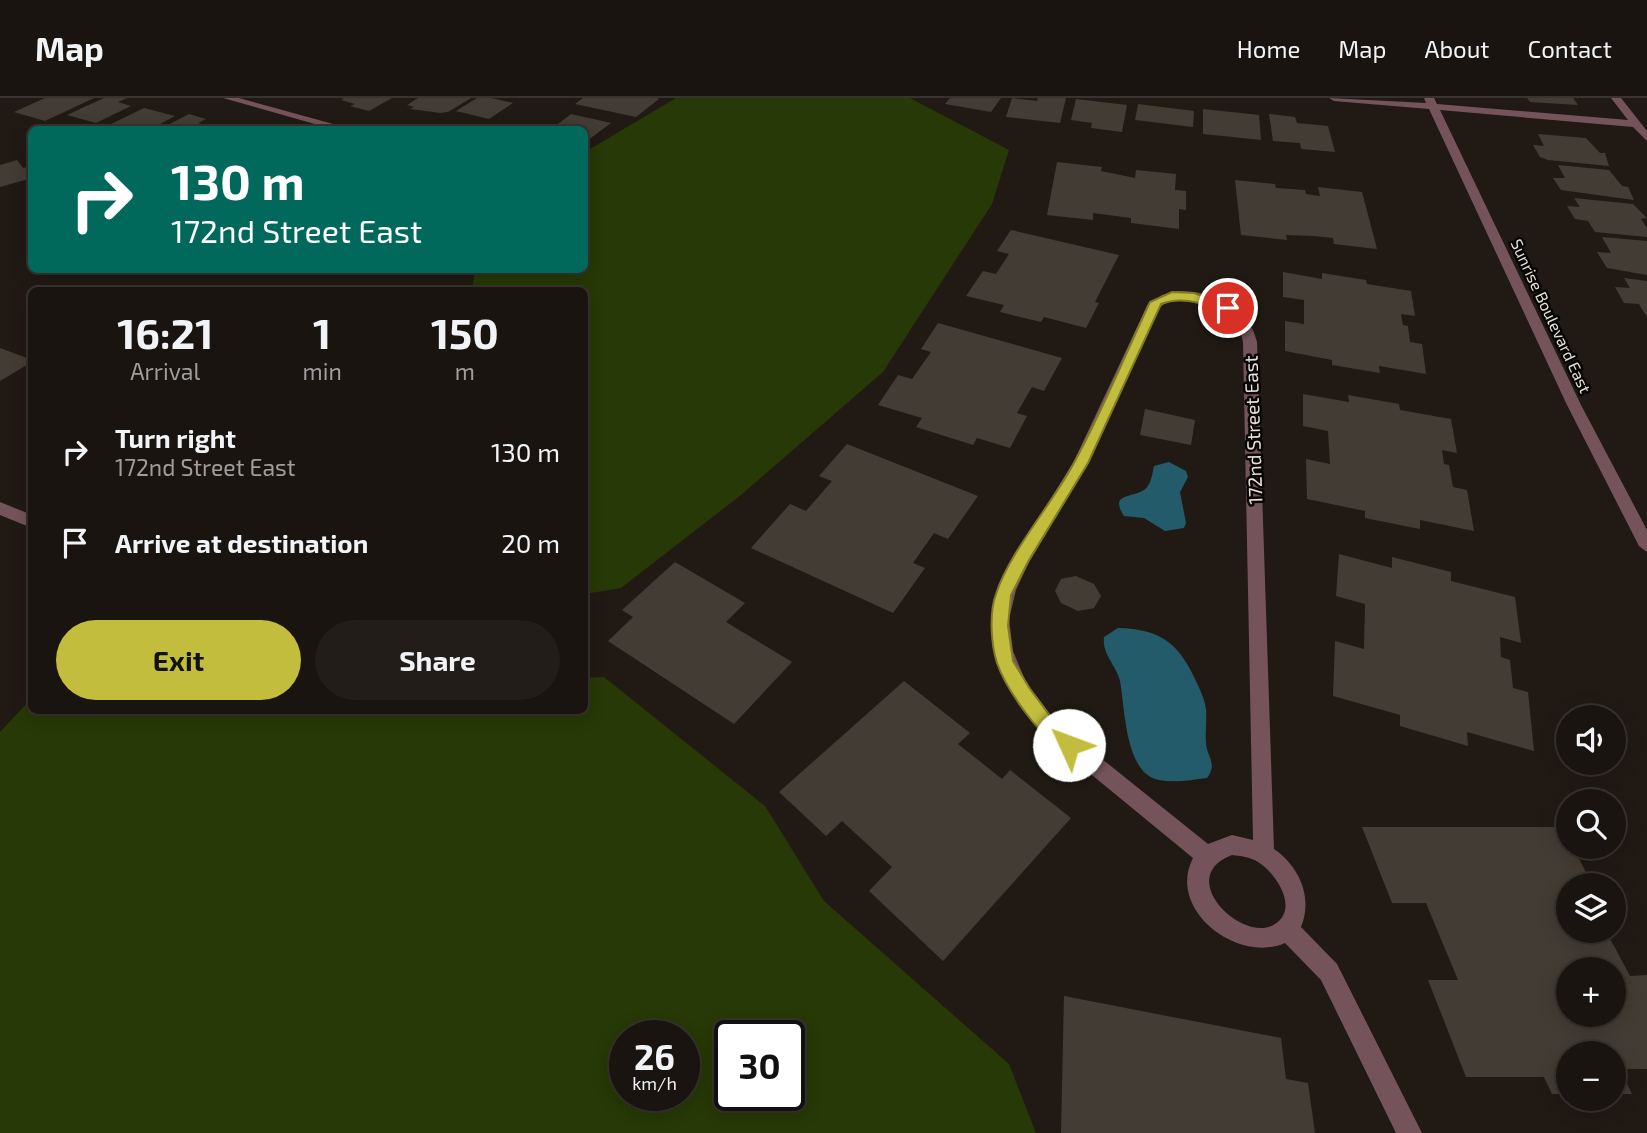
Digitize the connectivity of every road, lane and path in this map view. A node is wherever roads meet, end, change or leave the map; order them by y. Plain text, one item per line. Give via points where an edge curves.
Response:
1 (228, 98) edge
2 (1334, 98) edge
3 (1615, 98) edge
4 (1431, 102) edge
5 (1636, 124) junction
6 (335, 126) edge
7 (1647, 138) edge
8 (0, 508) edge
9 (28, 520) edge
10 (1647, 546) edge
11 (1264, 854) junction
12 (1206, 856) junction
13 (1287, 929) junction
14 (1409, 1133) edge

1 - 6 street
2 - 4 street
3 - 5 street
4 - 5 street
4 - 10 street, Sunrise Boulevard East via 1574,405
5 - 7 street
8 - 9 street
11 - 12 street via 1232,845
11 - 12 street, 172nd Street East via 1250,342 1241,318 1228,308 1190,296 1172,296 1156,302 1148,315 1082,463 1003,595 1000,626 1005,662 1051,731
11 - 13 street via 1288,876 1295,891 1294,918
12 - 13 street via 1197,882 1210,914 1250,937 1274,936
13 - 14 street via 1329,972

